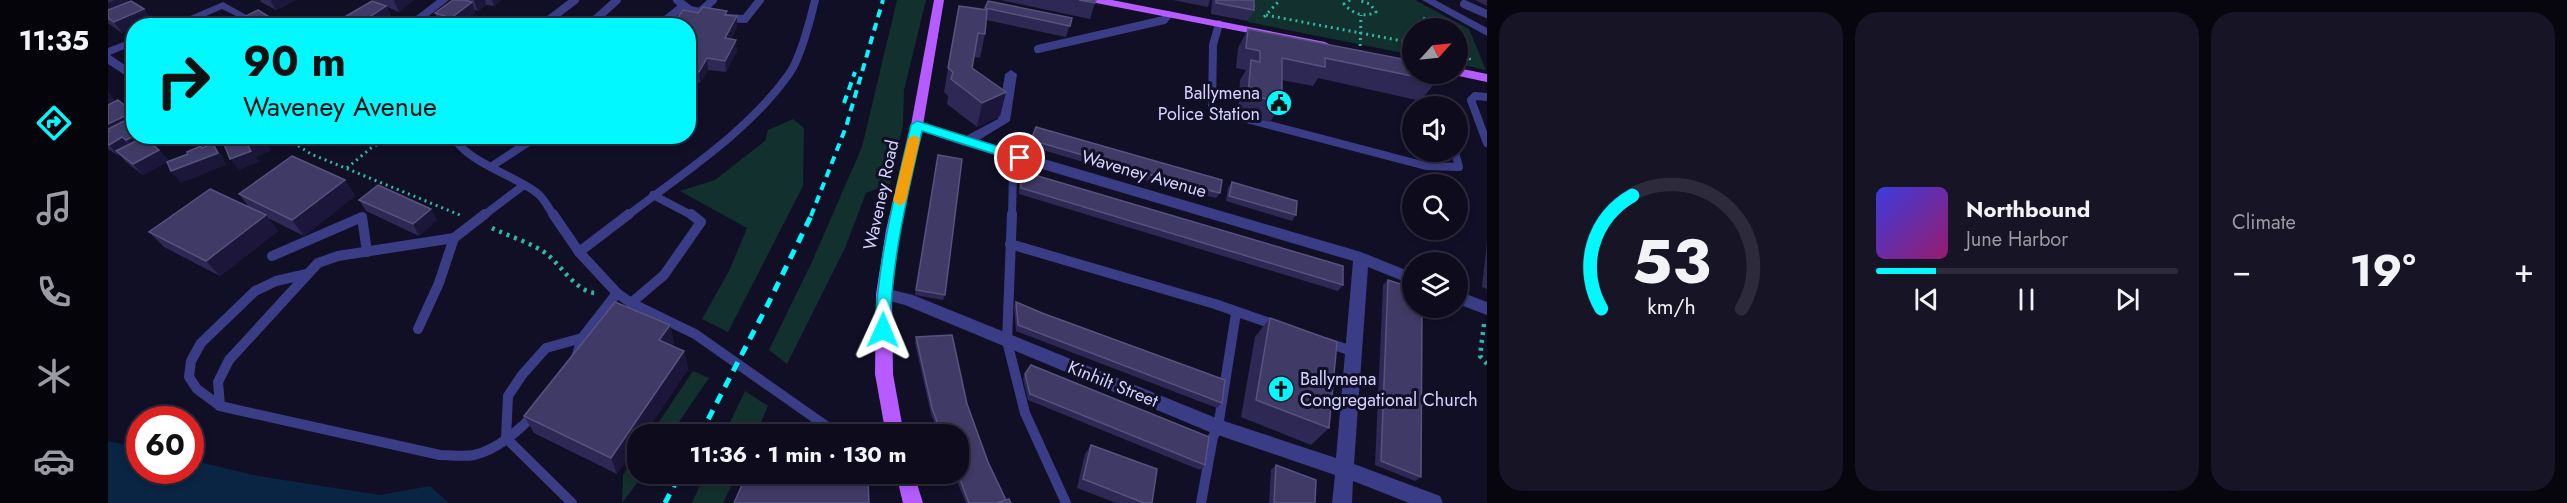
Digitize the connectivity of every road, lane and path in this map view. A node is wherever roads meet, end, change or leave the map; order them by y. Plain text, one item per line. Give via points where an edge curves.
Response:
1 (444, 0) edge
2 (575, 0) edge
3 (617, 0) edge
4 (713, 0) edge
5 (760, 0) edge
6 (815, 0) edge
7 (939, 0) edge
8 (1096, 0) edge
9 (1280, 0) edge
10 (1350, 0) edge
11 (1359, 0) edge
12 (1427, 0) edge
13 (680, 3) edge
14 (1137, 4) edge
15 (1464, 4) dead end
16 (700, 12) junction
17 (1485, 14) edge
18 (1168, 15) junction
19 (1266, 15) junction
20 (1361, 15) junction
21 (242, 16) edge
22 (191, 18) edge
23 (419, 18) edge
24 (551, 18) edge
25 (597, 18) edge
26 (667, 18) edge
27 (1460, 18) edge
28 (1468, 20) edge
29 (1468, 22) edge
30 (1260, 23) dead end
31 (1219, 24) junction
32 (1360, 33) junction
33 (1487, 33) edge
34 (1402, 41) edge
35 (126, 44) edge
36 (1038, 49) dead end
37 (108, 52) edge
38 (1360, 52) joint
39 (1468, 53) edge
40 (108, 58) edge
41 (1472, 67) dead end
42 (126, 71) edge
43 (1011, 74) dead end
44 (1468, 74) edge
45 (1487, 78) edge
46 (1487, 97) edge
47 (917, 125) junction
48 (966, 142) junction
49 (1487, 143) edge
50 (295, 144) edge
51 (378, 144) edge
52 (457, 144) edge
53 (526, 144) edge
54 (1020, 158) junction
55 (1402, 160) edge
56 (1411, 162) edge
57 (1458, 162) edge
58 (492, 166) junction
59 (346, 168) junction
60 (524, 185) junction
61 (653, 195) junction
62 (477, 222) junction
63 (454, 238) junction
64 (1010, 244) junction
65 (367, 252) junction
66 (579, 252) junction
67 (272, 256) dead end
68 (1361, 258) junction
69 (307, 274) junction
70 (1402, 275) edge
71 (617, 293) junction
72 (884, 294) junction
73 (1468, 301) edge
74 (631, 303) junction
75 (1487, 309) edge
76 (1236, 312) junction
77 (418, 329) dead end
78 (1290, 331) edge
79 (582, 338) junction
80 (1312, 338) edge
81 (1006, 341) junction
82 (1355, 352) junction
83 (1487, 364) edge
84 (574, 366) edge
85 (544, 402) edge
86 (220, 406) junction
87 (823, 424) edge
88 (894, 424) edge
89 (1218, 427) junction
90 (506, 438) junction
91 (1344, 469) junction
92 (908, 484) edge
93 (572, 503) edge
94 (913, 503) edge
95 (1066, 503) edge
96 (1201, 503) edge
97 (1342, 503) edge
98 (1433, 503) edge

1 - 23 street
2 - 24 lane
3 - 25 lane
4 - 16 lane
5 - 16 lane via 745,20
6 - 61 lane via 791,72 735,133
7 - 47 main road, Waveney Road
8 - 14 main road
9 - 19 path
10 - 20 path via 1345,7
11 - 20 path via 1376,12
12 - 27 street
13 - 16 lane
13 - 26 lane
14 - 18 main road
15 - 17 lane
17 - 28 lane
18 - 31 main road
18 - 36 lane via 1164,20
19 - 30 path
19 - 32 path
20 - 32 path
21 - 22 street via 223,4
29 - 33 street
31 - 38 main road
31 - 55 lane via 1214,45 1212,110
32 - 34 path
32 - 38 path
35 - 37 street
39 - 41 path
40 - 42 street
43 - 48 street via 1004,121
44 - 45 main road
46 - 49 lane via 1475,96 1471,100
47 - 48 street, Waveney Avenue
47 - 72 main road, Waveney Road via 893,230
48 - 54 street, Waveney Avenue
50 - 59 path
51 - 59 path
52 - 58 lane
53 - 58 lane
54 - 64 lane via 1013,174
54 - 68 street, Waveney Avenue
56 - 57 lane via 1459,167
58 - 60 lane
59 - 62 path
60 - 62 lane
60 - 66 lane via 544,200
61 - 66 lane
61 - 74 lane via 701,222 664,275
62 - 63 lane
62 - 71 path via 547,254 567,276 591,293
63 - 65 lane
63 - 77 lane
64 - 76 lane
64 - 81 lane
65 - 67 lane via 362,217
65 - 69 lane via 323,261
66 - 71 lane
68 - 70 street, Waveney Avenue
68 - 82 street
69 - 86 lane via 229,360 218,382
69 - 86 lane via 255,291 201,343 191,361 189,377 197,390
71 - 74 lane
71 - 79 lane
72 - 81 street, Kinhilt Street via 907,299
72 - 88 main road, Waveney Road via 884,374
73 - 75 street
74 - 87 lane via 695,334
75 - 83 path via 1480,356
76 - 78 lane
76 - 89 lane
79 - 84 lane
79 - 90 lane via 546,348 522,375 508,396
80 - 82 lane
81 - 89 street, Kinhilt Street
81 - 95 lane via 1025,412
82 - 91 street
85 - 90 lane
86 - 90 lane via 440,455 477,454
89 - 91 street, Kinhilt Street
89 - 96 lane
90 - 93 lane
91 - 97 street
91 - 98 street, Kinhilt Street
92 - 94 main road

